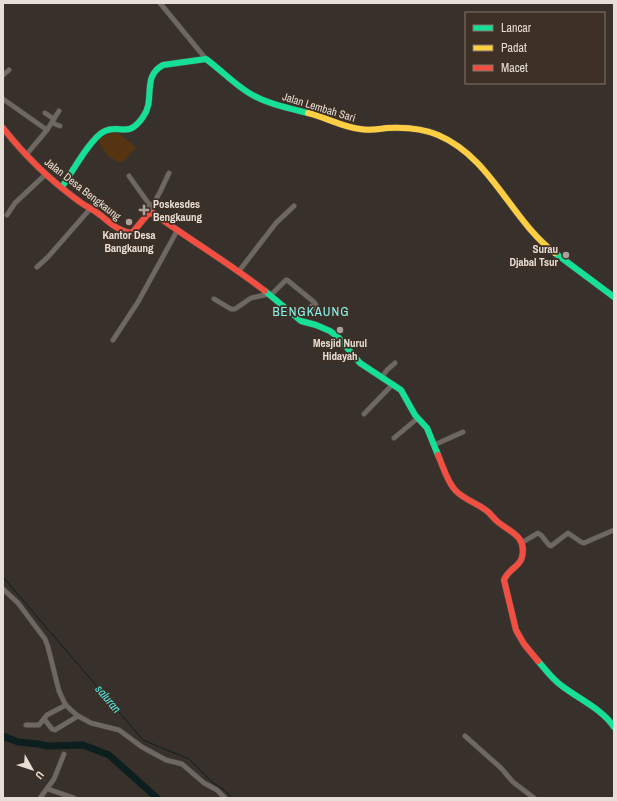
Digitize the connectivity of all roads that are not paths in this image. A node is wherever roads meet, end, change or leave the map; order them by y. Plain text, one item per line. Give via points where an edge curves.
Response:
1 (160, 3) edge
2 (206, 59) junction
3 (9, 70) dead end
4 (3, 75) edge
5 (3, 99) edge
6 (59, 111) dead end
7 (45, 113) dead end
8 (53, 120) junction
9 (60, 126) dead end
10 (3, 128) edge
11 (47, 130) junction
12 (26, 154) junction
13 (46, 174) junction
14 (169, 174) dead end
15 (129, 176) dead end
16 (62, 187) junction
17 (294, 206) dead end
18 (90, 209) junction
19 (151, 210) junction
20 (7, 215) dead end
21 (177, 231) junction
22 (37, 267) dead end
23 (239, 271) junction
24 (270, 295) junction
25 (614, 297) edge
26 (214, 298) dead end
27 (297, 318) junction
28 (113, 340) dead end
29 (395, 363) dead end
30 (382, 377) junction
31 (393, 384) junction
32 (364, 414) dead end
33 (418, 418) junction
34 (462, 432) dead end
35 (394, 438) dead end
36 (434, 445) junction
37 (614, 530) edge
38 (523, 542) junction
39 (3, 590) edge
40 (66, 705) junction
41 (78, 716) junction
42 (44, 719) junction
43 (26, 725) dead end
44 (614, 727) edge
45 (465, 736) dead end
46 (64, 754) dead end
47 (48, 789) junction
48 (40, 798) edge
49 (74, 798) edge
50 (225, 798) edge
51 (534, 798) edge

1 - 2 street
2 - 16 street via 164,65 156,69 151,79 146,114 131,129 110,129 99,135
2 - 25 street, Jalan Lembah Sari via 250,93 285,107 357,129 409,128 426,130 446,138 479,163 540,241
3 - 4 street
5 - 11 street
6 - 8 street
7 - 8 street
8 - 9 street
8 - 11 street
10 - 12 street, Jalan Desa Bengkaung
11 - 12 street
12 - 13 street, Jalan Desa Bengkaung
13 - 16 street, Jalan Desa Bengkaung
13 - 20 street via 15,203
14 - 19 street
15 - 19 street via 147,200
16 - 18 street, Jalan Desa Bengkaung
17 - 23 street via 276,223
18 - 19 street, Jalan Desa Bengkaung via 116,228 130,233 134,232
18 - 22 street
19 - 21 street
21 - 23 street
21 - 28 street via 138,302
23 - 24 street
24 - 26 street via 251,298 235,309
24 - 27 street
24 - 27 street via 287,280 315,306
27 - 30 street via 303,323 312,323 338,337 360,363
29 - 30 street
30 - 31 street
31 - 32 street
31 - 33 street via 404,393
33 - 35 street
33 - 36 street via 427,428
34 - 36 street
36 - 38 street via 455,490 492,515
37 - 38 street via 584,543 568,533 552,546 538,533
38 - 44 street via 521,561 504,578 516,630 524,644 553,679 594,708
39 - 40 street via 18,603 45,639 59,691
40 - 41 street
40 - 42 street
41 - 42 street via 55,730
41 - 50 street via 96,725 119,730 166,760 182,764
42 - 43 street via 39,725
45 - 51 street
46 - 47 street
47 - 48 street
47 - 49 street

